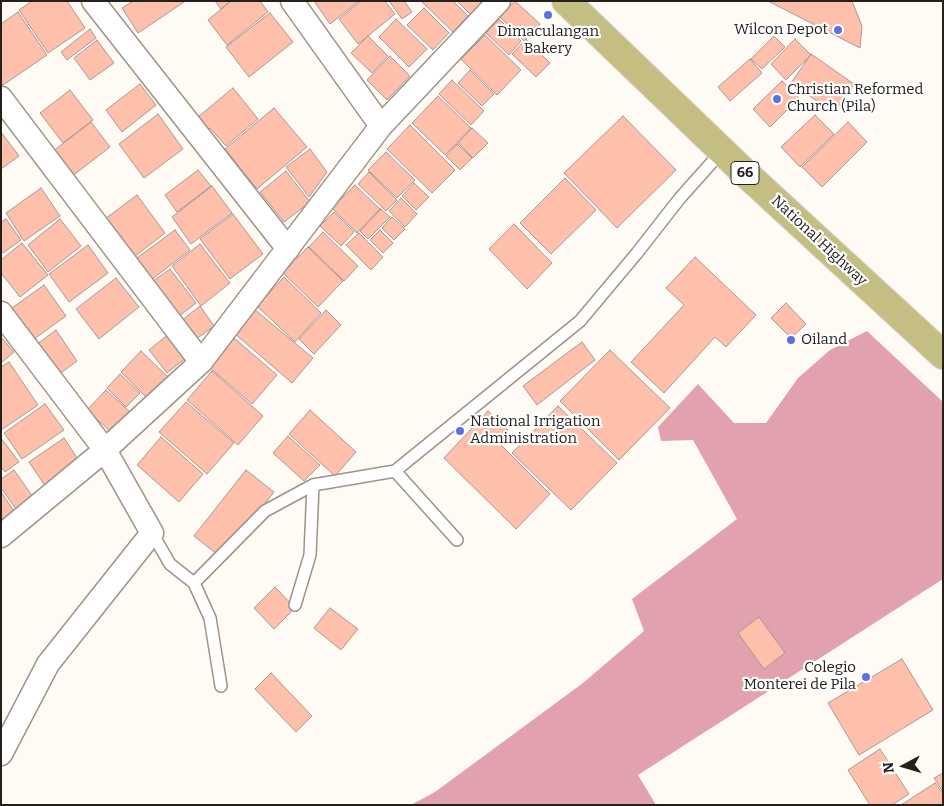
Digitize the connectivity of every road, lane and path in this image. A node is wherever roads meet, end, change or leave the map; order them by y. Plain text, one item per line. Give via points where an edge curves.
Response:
1 (93, 1) edge
2 (292, 1) edge
3 (499, 1) edge
4 (574, 4) edge
5 (1, 98) edge
6 (381, 126) junction
7 (722, 151) junction
8 (288, 249) junction
9 (1, 313) edge
10 (943, 355) edge
11 (201, 362) junction
12 (105, 450) junction
13 (395, 471) junction
14 (313, 485) junction
15 (152, 533) junction
16 (1, 536) edge
17 (457, 540) dead end
18 (194, 583) junction
19 (295, 605) dead end
20 (221, 686) dead end
21 (1, 754) edge

1 - 8 street
2 - 6 street
3 - 6 street
4 - 7 main road, National Highway / 66
5 - 11 street
6 - 8 street
7 - 10 main road, National Highway / 66
7 - 13 lane via 580,321
8 - 11 street
9 - 12 street
11 - 12 street
12 - 15 street
12 - 16 street
13 - 14 lane
13 - 17 lane
14 - 18 lane via 265,511
14 - 19 lane via 310,555
15 - 18 lane via 170,564
15 - 21 street via 48,664
18 - 20 lane via 210,618

